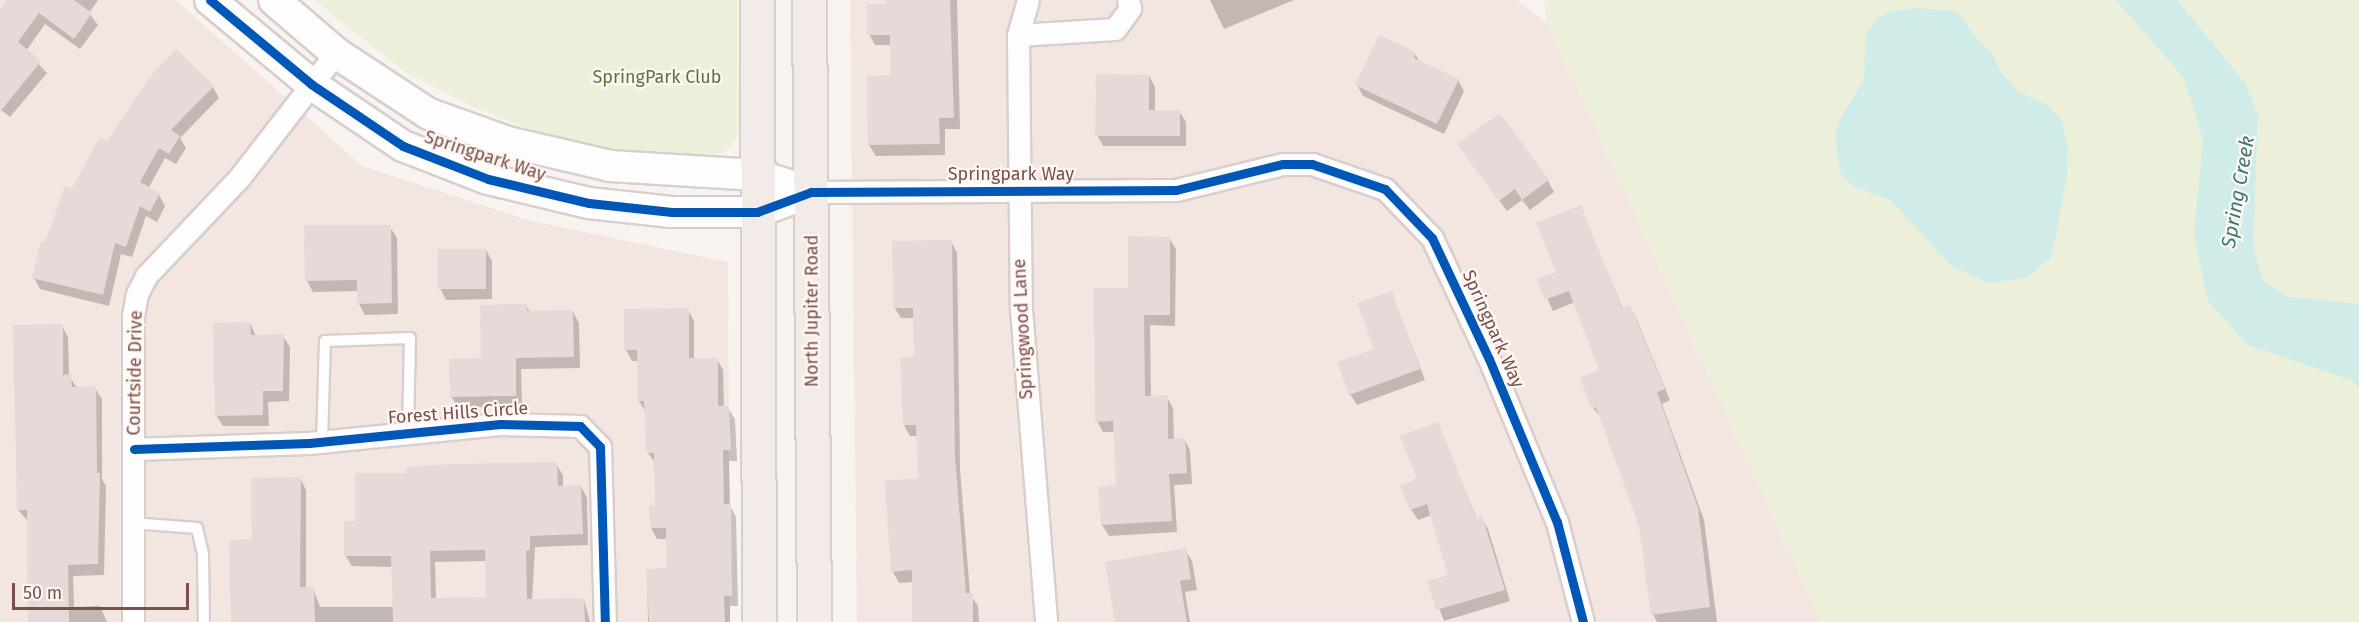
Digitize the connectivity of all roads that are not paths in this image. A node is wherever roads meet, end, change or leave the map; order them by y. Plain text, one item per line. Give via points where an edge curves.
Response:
1 (210, 0) edge
2 (274, 0) edge
3 (757, 0) edge
4 (809, 0) edge
5 (1028, 0) edge
6 (1128, 0) edge
7 (1018, 35) junction
8 (336, 53) junction
9 (311, 84) junction
10 (757, 175) junction
11 (1017, 191) junction
12 (811, 192) junction
13 (757, 212) junction
14 (408, 433) junction
15 (322, 442) junction
16 (134, 449) junction
17 (132, 523) junction
18 (133, 622) edge
19 (204, 622) edge
20 (605, 622) edge
21 (759, 622) edge
22 (814, 622) edge
23 (1046, 622) edge
24 (1583, 622) edge

1 - 9 street, Springpark Way
2 - 8 street, Springpark Way
3 - 10 main road
4 - 12 main road, North Jupiter Road
5 - 7 street, Springwood Lane
6 - 7 street via 1130,8 1115,29
7 - 11 street, Springwood Lane
8 - 9 street, Courtside Drive
8 - 10 street, Springpark Way via 429,114 508,141 610,166
9 - 13 street, Springpark Way via 403,146 488,179 589,203 672,212
9 - 16 street, Courtside Drive via 239,178 146,276 137,294 133,316
10 - 12 street, Springpark Way
10 - 13 main road
11 - 12 street, Springpark Way
11 - 23 street, Springwood Lane via 1022,321
11 - 24 street, Springpark Way via 1176,190 1283,164 1312,164 1348,173 1385,189 1432,238 1484,349 1557,522
12 - 13 street, Springpark Way
12 - 22 main road, North Jupiter Road
13 - 21 main road
14 - 15 street, Forest Hills Circle
14 - 15 lane via 410,338 325,341
14 - 20 street, Forest Hills Circle via 500,424 580,426 600,447
15 - 16 street, Forest Hills Circle
16 - 17 street, Courtside Drive
17 - 18 street, Courtside Drive
17 - 19 lane via 197,528 203,554

